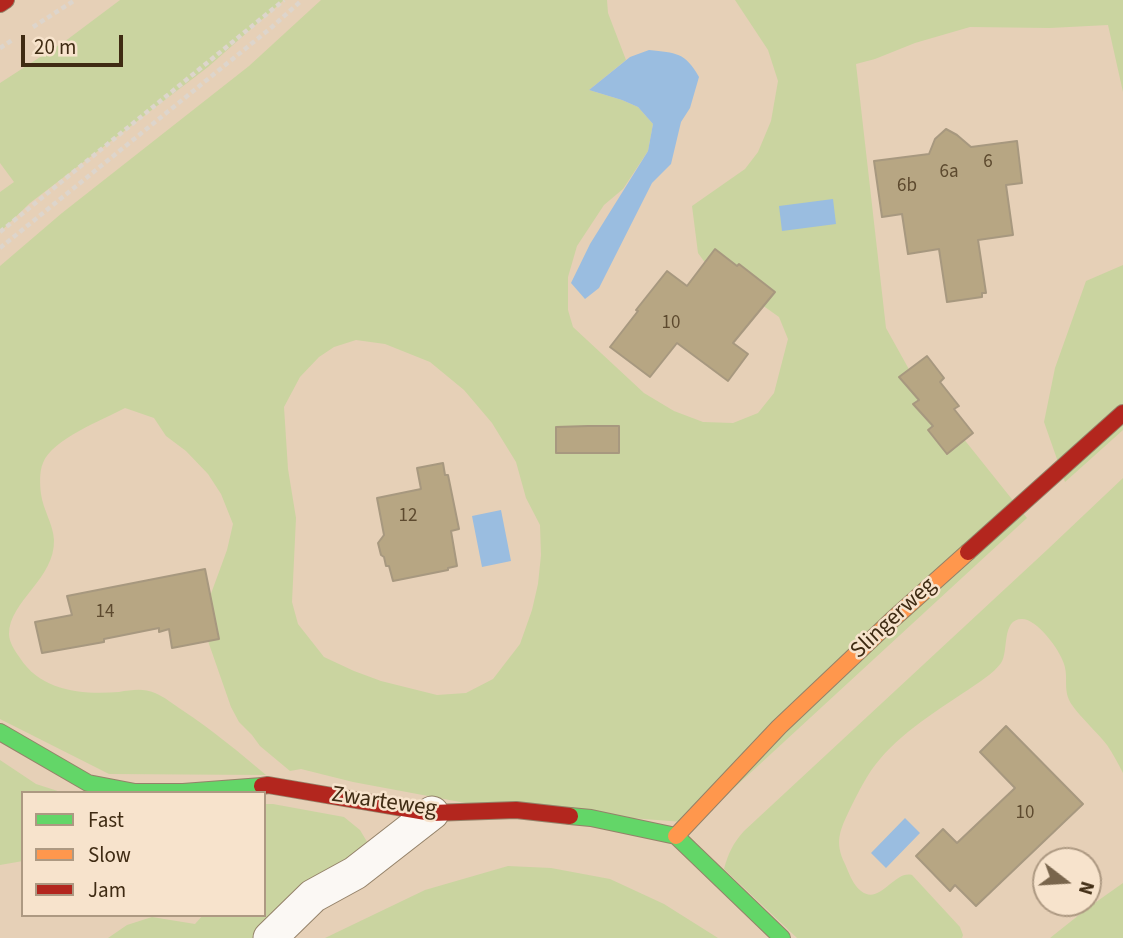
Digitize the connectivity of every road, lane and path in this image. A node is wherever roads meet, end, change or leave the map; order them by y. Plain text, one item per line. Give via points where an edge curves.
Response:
1 (6, 0) edge
2 (75, 0) edge
3 (284, 0) edge
4 (302, 0) edge
5 (0, 4) edge
6 (32, 27) dead end
7 (21, 34) dead end
8 (0, 48) edge
9 (0, 232) edge
10 (0, 248) edge
11 (1123, 413) edge
12 (0, 732) edge
13 (130, 791) edge
14 (195, 791) edge
15 (432, 813) junction
16 (676, 836) junction
17 (270, 938) edge
18 (782, 938) edge

1 - 5 street
2 - 6 path
3 - 9 path
4 - 10 path
7 - 8 path
11 - 16 street, Slingerweg via 892,620 779,727
12 - 13 street, Zwarteweg via 88,783
14 - 15 street, Zwarteweg via 268,785
15 - 16 street, Zwarteweg via 516,810 591,818
15 - 17 street via 355,873 313,896
16 - 18 street

